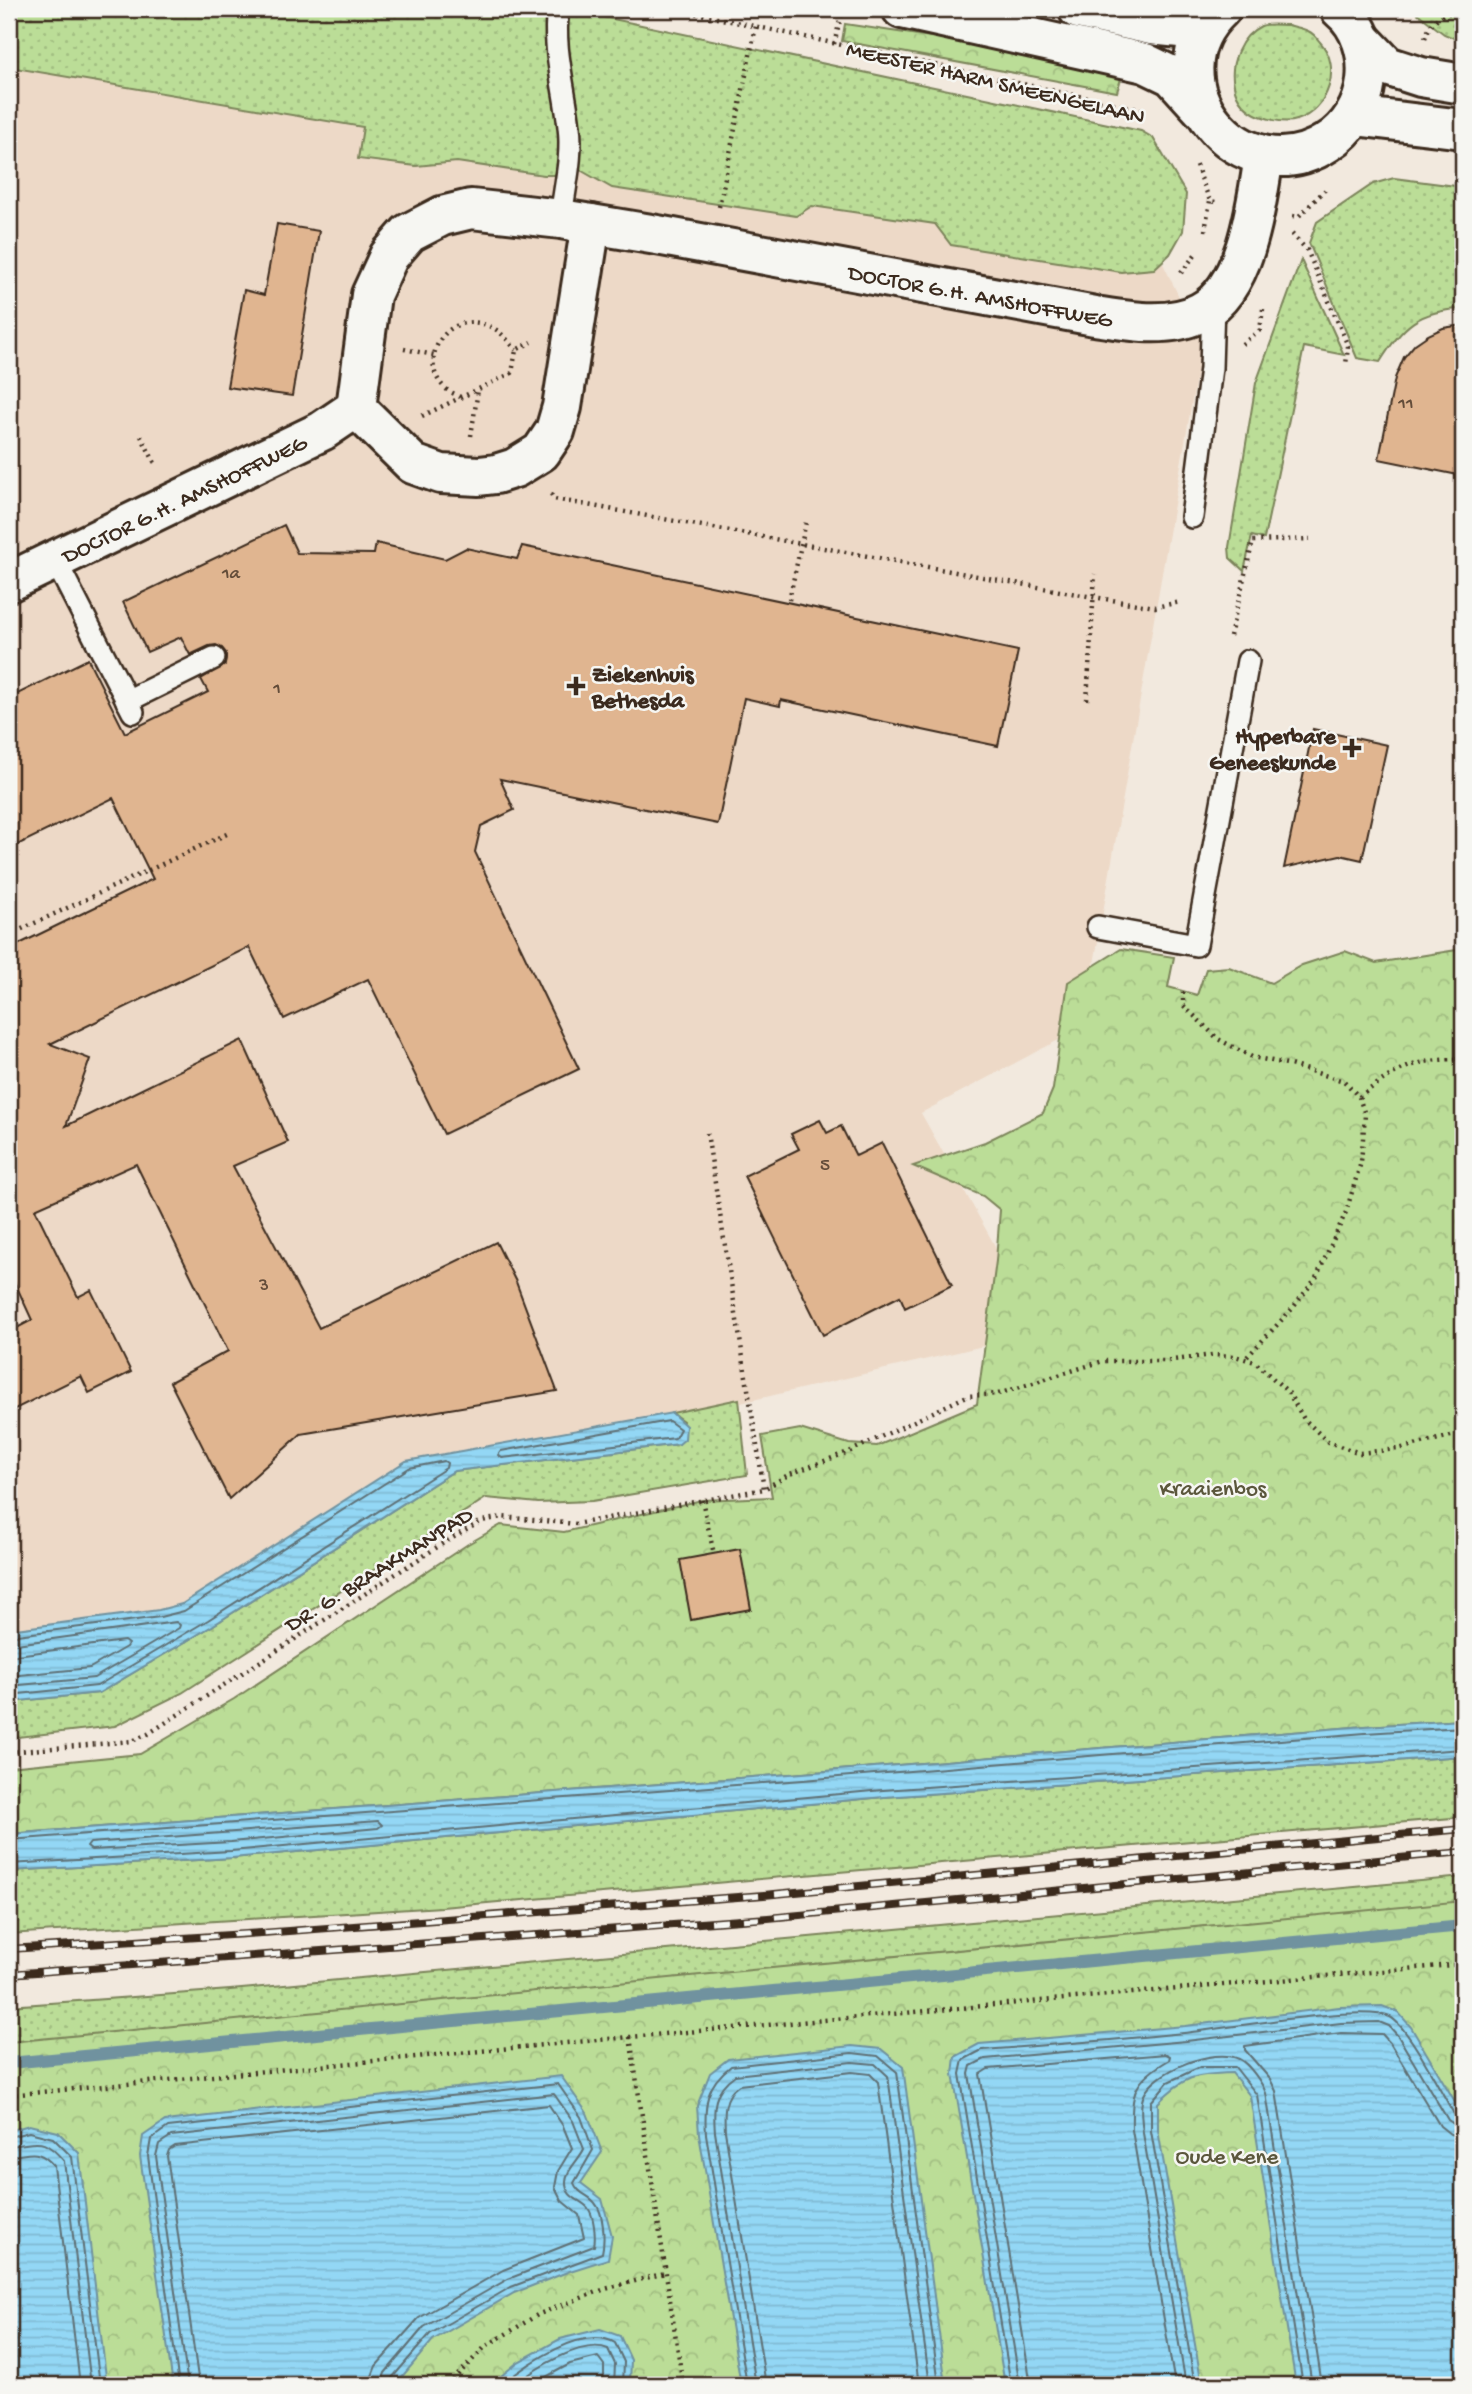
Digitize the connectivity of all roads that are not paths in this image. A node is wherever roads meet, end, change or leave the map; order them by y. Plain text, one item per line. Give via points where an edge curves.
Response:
1 (558, 9) edge
2 (902, 9) edge
3 (1078, 9) edge
4 (1340, 9) edge
5 (1215, 14) edge
6 (1362, 40) junction
7 (1463, 84) edge
8 (1202, 110) junction
9 (1355, 116) junction
10 (1463, 128) edge
11 (1264, 156) junction
12 (576, 222) junction
13 (1213, 304) junction
14 (369, 421) junction
15 (1192, 517) dead end
16 (55, 560) junction
17 (9, 582) edge
18 (214, 658) dead end
19 (1248, 661) road end
20 (1098, 927) dead end

1 - 12 lane via 555,27 570,130
2 - 8 street, MEESTER HARM SMEENGELAAN via 1145,63 1172,76
3 - 5 street via 1180,28
4 - 6 street
5 - 8 street via 1198,41 1193,64
6 - 7 street via 1387,66
6 - 9 street via 1368,66 1365,92
8 - 11 street, MEESTER HARM SMEENGELAAN via 1218,132 1239,147
9 - 10 street
9 - 11 street via 1338,136 1315,150 1290,157
11 - 13 street, DOCTOR G.H. AMSHOFFWEG via 1239,263
12 - 13 street, DOCTOR G.H. AMSHOFFWEG via 1121,320 1185,318
12 - 14 street, DOCTOR G.H. AMSHOFFWEG via 471,208 409,233 389,256 371,295
12 - 14 street via 576,319 562,407 555,431 541,452 496,474 441,474 413,464
13 - 15 lane via 1211,368
14 - 16 street, DOCTOR G.H. AMSHOFFWEG via 322,431
16 - 17 street, DOCTOR G.H. AMSHOFFWEG
16 - 18 lane via 130,707
19 - 20 lane via 1196,945

